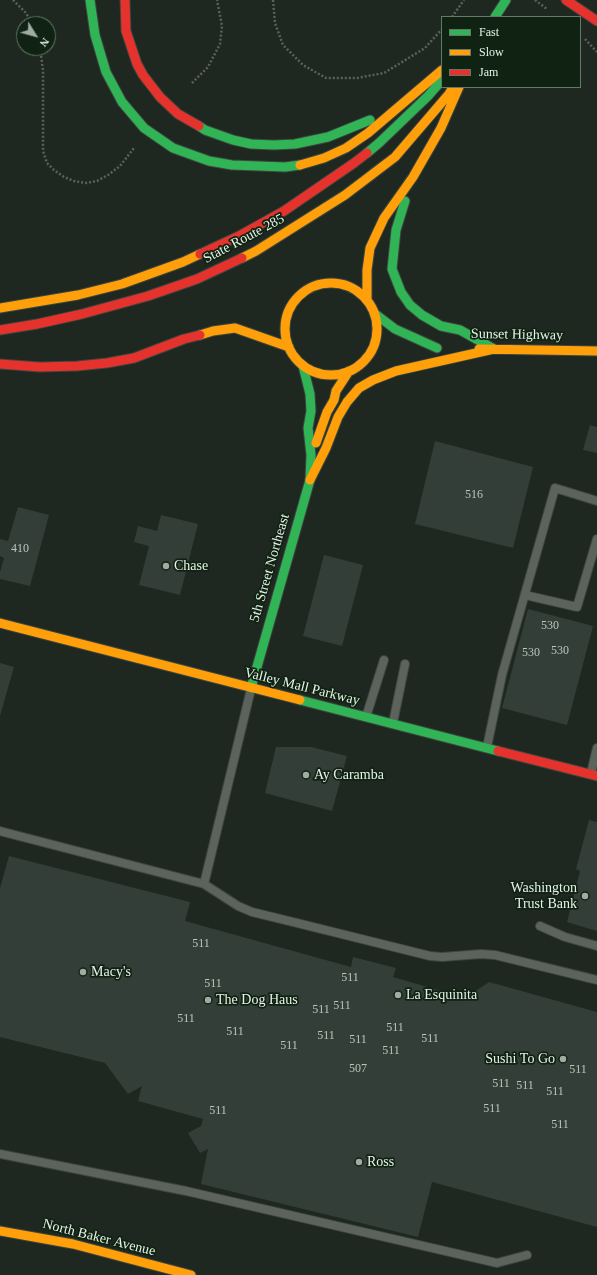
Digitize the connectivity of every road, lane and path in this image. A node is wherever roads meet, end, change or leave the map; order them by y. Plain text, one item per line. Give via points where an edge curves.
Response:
1 (13, 0) edge
2 (90, 0) edge
3 (125, 0) edge
4 (217, 0) edge
5 (273, 0) edge
6 (464, 0) edge
7 (506, 0) edge
8 (566, 0) edge
9 (27, 16) edge
10 (453, 16) edge
11 (496, 16) edge
12 (597, 21) edge
13 (441, 30) edge
14 (583, 37) dead end
15 (597, 52) edge
16 (41, 56) edge
17 (441, 65) edge
18 (441, 71) edge
19 (441, 81) edge
20 (192, 84) dead end
21 (452, 88) edge
22 (459, 88) edge
23 (134, 148) dead end
24 (413, 177) junction
25 (367, 300) junction
26 (0, 308) edge
27 (374, 313) junction
28 (0, 330) edge
29 (288, 347) junction
30 (458, 348) dead end
31 (494, 349) junction
32 (423, 351) dead end
33 (597, 351) edge
34 (378, 359) dead end
35 (365, 360) junction
36 (0, 364) edge
37 (303, 366) junction
38 (349, 371) junction
39 (311, 455) junction
40 (310, 480) junction
41 (597, 501) edge
42 (597, 539) edge
43 (525, 595) junction
44 (0, 623) edge
45 (384, 660) dead end
46 (405, 664) dead end
47 (251, 688) junction
48 (366, 717) junction
49 (393, 724) junction
50 (486, 748) junction
51 (597, 748) edge
52 (594, 775) edge
53 (0, 831) edge
54 (204, 884) junction
55 (540, 926) dead end
56 (597, 946) edge
57 (597, 980) edge
58 (0, 1154) edge
59 (0, 1231) edge
60 (527, 1255) dead end
61 (128, 1259) junction
62 (126, 1270) dead end
63 (191, 1275) edge

1 - 9 path
2 - 18 main road via 95,35 106,72 122,102 144,128 172,148 209,161 232,165 285,167 304,165 324,158 346,148 368,133
3 - 17 main road via 126,31 137,64 160,97 189,122 245,143 295,144 344,131 383,111
4 - 20 path via 222,26 220,44 208,67
5 - 13 path via 275,23 283,45 303,65 326,78 357,78 384,73 425,48
6 - 10 path
7 - 11 main road
8 - 12 main road
14 - 15 path
16 - 23 path via 43,151 47,163 54,170 74,182 97,181 120,166
19 - 26 main road, State Route 285 via 379,143 354,163 284,211 239,236 183,262 122,284 78,295
21 - 28 main road, State Route 285 via 394,156 345,195 256,251 197,279 148,296 82,314
22 - 24 main road via 441,128
24 - 25 main road via 384,218 370,248
24 - 31 main road via 396,230 392,269 401,292 410,305 422,315 441,326 460,330
25 - 27 main road
25 - 29 main road via 355,290 340,284 323,283 307,289 295,300 287,314 285,331
27 - 32 main road via 411,337 440,348
27 - 35 main road via 377,330 374,346
29 - 36 main road via 235,328 213,331 134,358 107,363 40,367
29 - 37 main road
30 - 31 main road, Sunset Highway
31 - 33 main road, Sunset Highway
31 - 40 main road via 396,371 359,388 338,417
34 - 35 main road
35 - 38 main road
37 - 38 main road via 325,375
37 - 39 main road, 5th Street Northeast via 310,394 308,428
38 - 39 main road, 5th Street Northeast via 336,391
39 - 40 main road, 5th Street Northeast
40 - 47 main road, 5th Street Northeast
41 - 43 lane via 555,488
42 - 43 lane via 577,607
43 - 50 lane via 502,675
44 - 47 main road, Valley Mall Parkway
45 - 48 lane
46 - 49 lane
47 - 48 main road, Valley Mall Parkway
47 - 54 lane
48 - 49 main road, Valley Mall Parkway
49 - 50 main road, Valley Mall Parkway
50 - 52 main road, Valley Mall Parkway
51 - 52 lane
53 - 54 lane
54 - 57 lane via 252,912 427,955 495,955
55 - 56 lane via 565,937
58 - 60 lane via 186,1191 497,1263
59 - 61 main road, North Baker Avenue via 73,1244
61 - 62 main road
61 - 63 main road, North Baker Avenue

